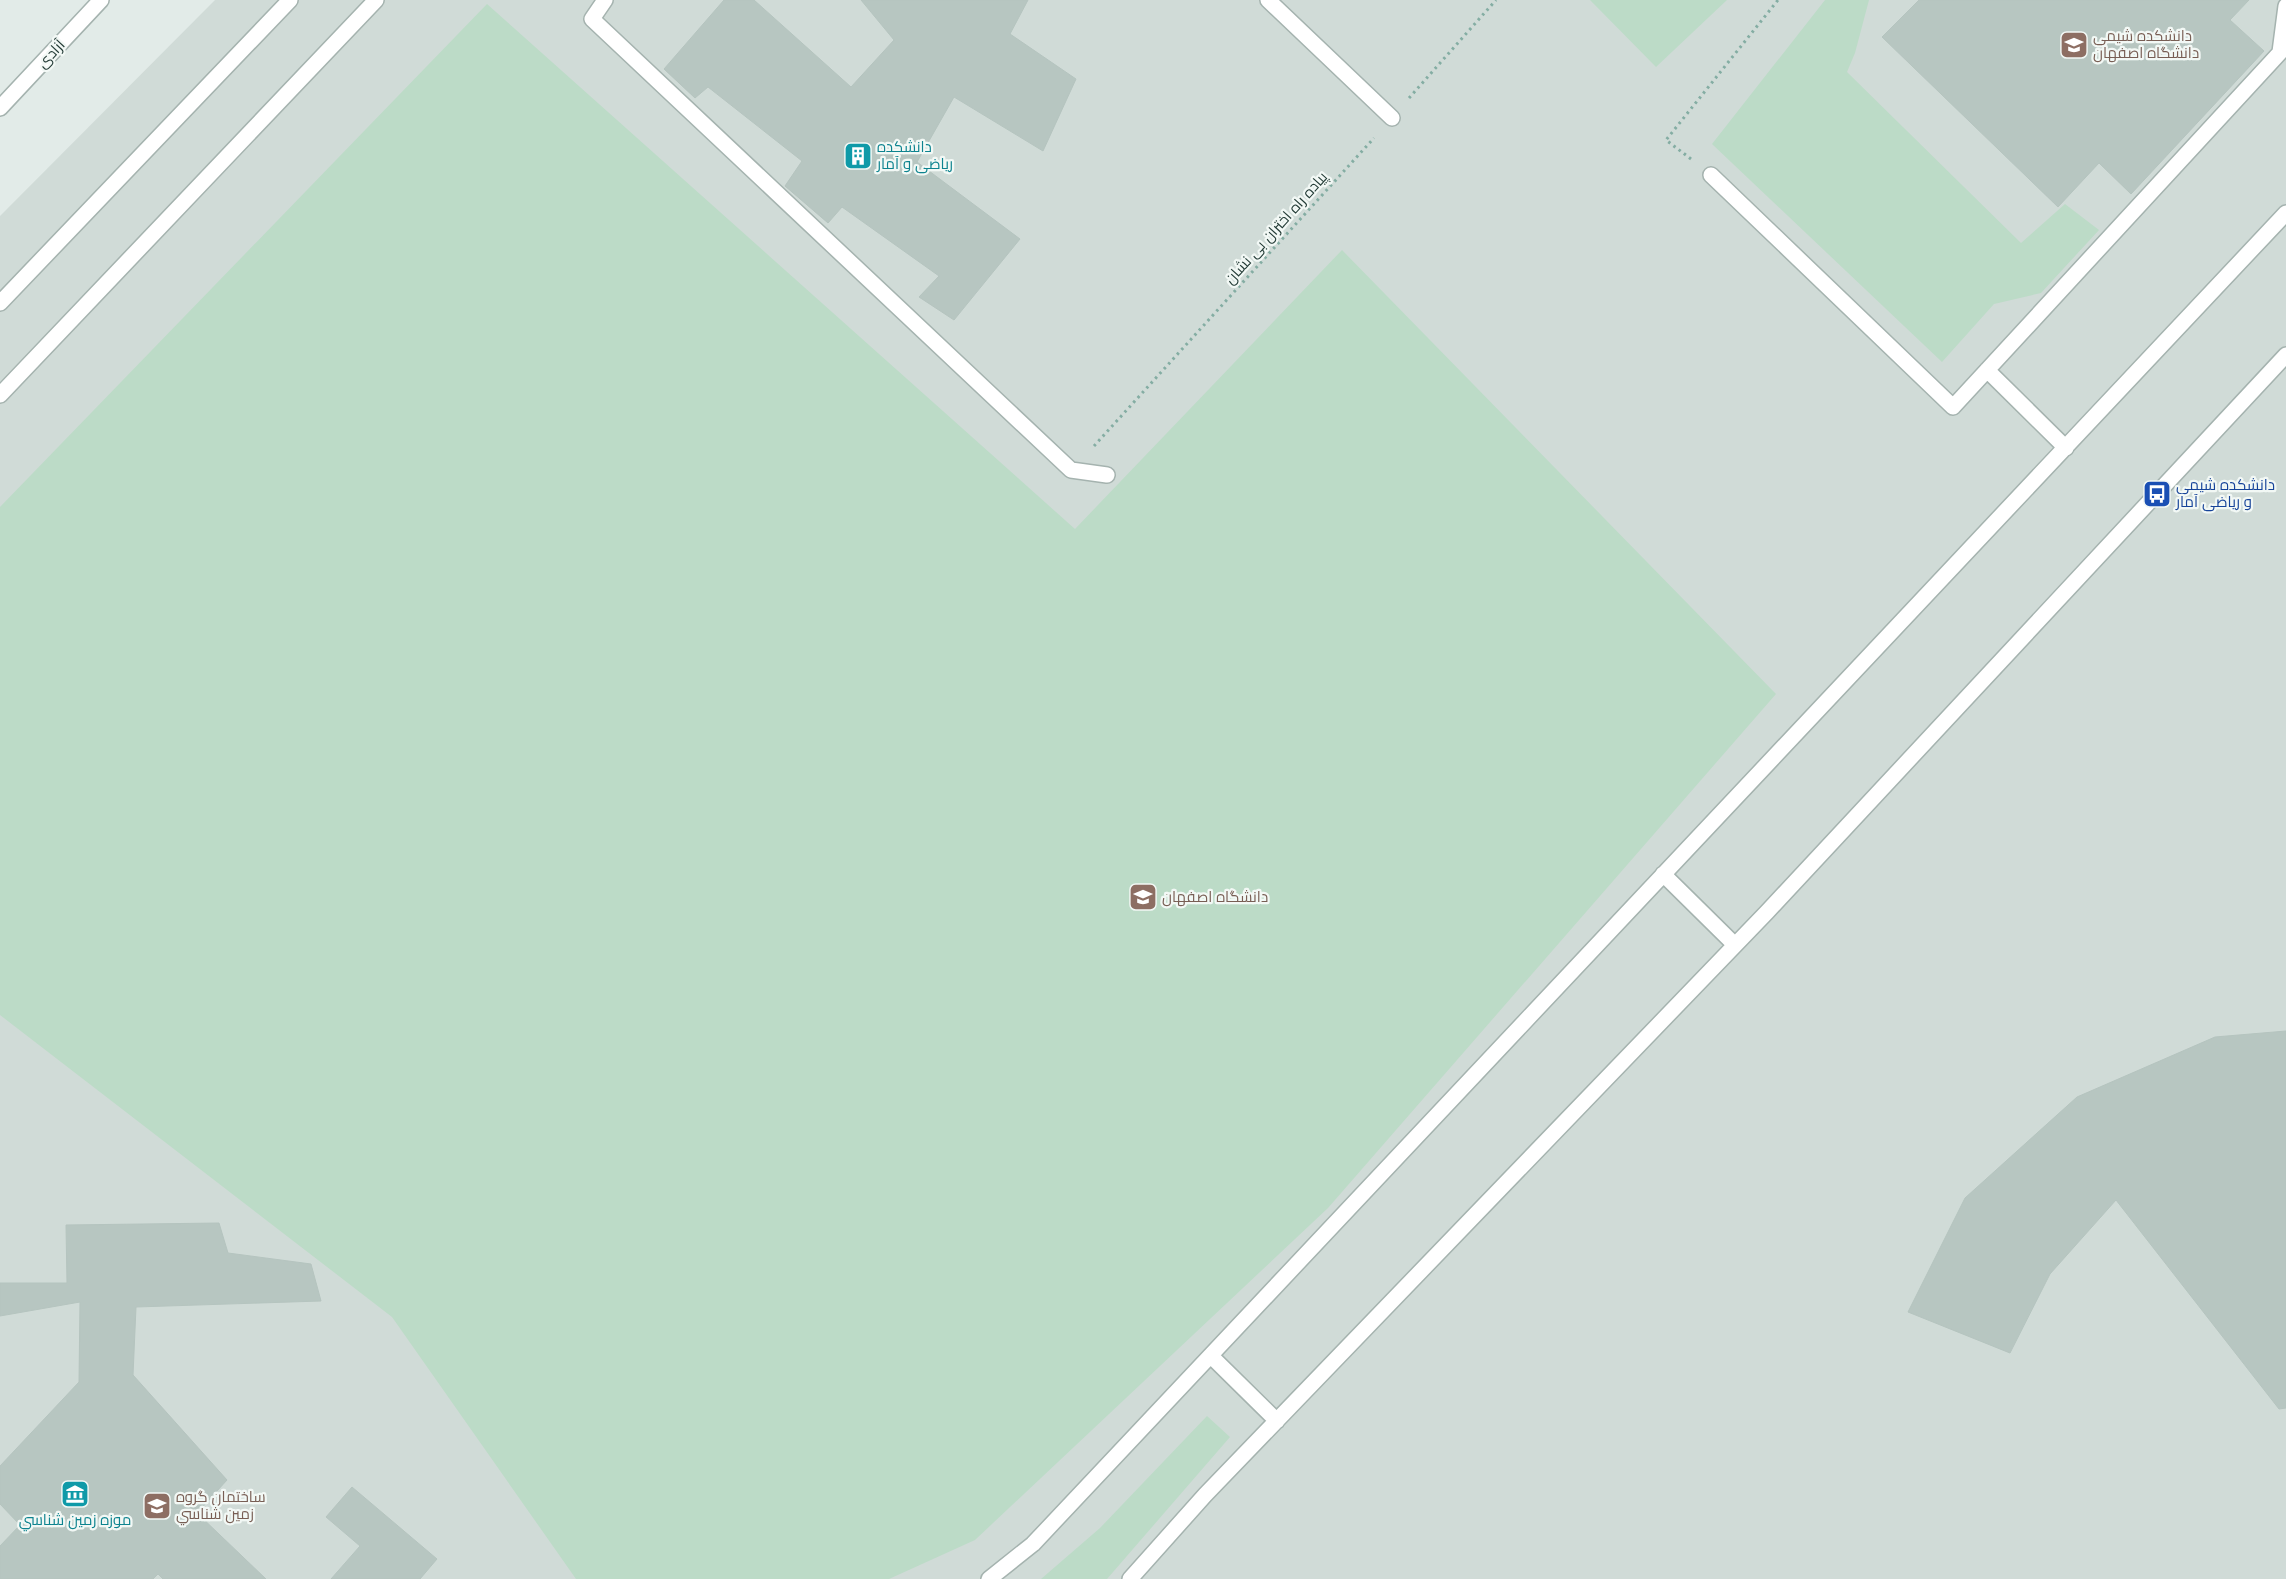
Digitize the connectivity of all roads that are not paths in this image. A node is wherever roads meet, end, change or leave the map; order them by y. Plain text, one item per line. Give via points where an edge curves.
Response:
1 (101, 0) edge
2 (290, 0) edge
3 (376, 0) edge
4 (605, 0) edge
5 (1268, 0) edge
6 (2286, 6) edge
7 (2283, 49) edge
8 (0, 108) edge
9 (1392, 118) road end
10 (1711, 175) road end
11 (2286, 214) edge
12 (0, 303) edge
13 (2286, 355) edge
14 (1987, 370) junction
15 (0, 395) edge
16 (2066, 448) junction
17 (1107, 475) dead end
18 (1663, 874) junction
19 (1735, 945) junction
20 (1211, 1356) junction
21 (1277, 1421) junction
22 (989, 1579) edge
23 (1130, 1579) edge

1 - 8 street, آزادی
2 - 12 street
3 - 15 street
4 - 17 street via 592,19 1071,470
5 - 9 street
6 - 7 street
7 - 14 street
10 - 14 street via 1953,407
11 - 16 street
13 - 19 street
14 - 16 street
16 - 18 street
18 - 19 street
18 - 20 street
19 - 21 street
20 - 21 street
20 - 22 street via 1033,1544
21 - 23 street

